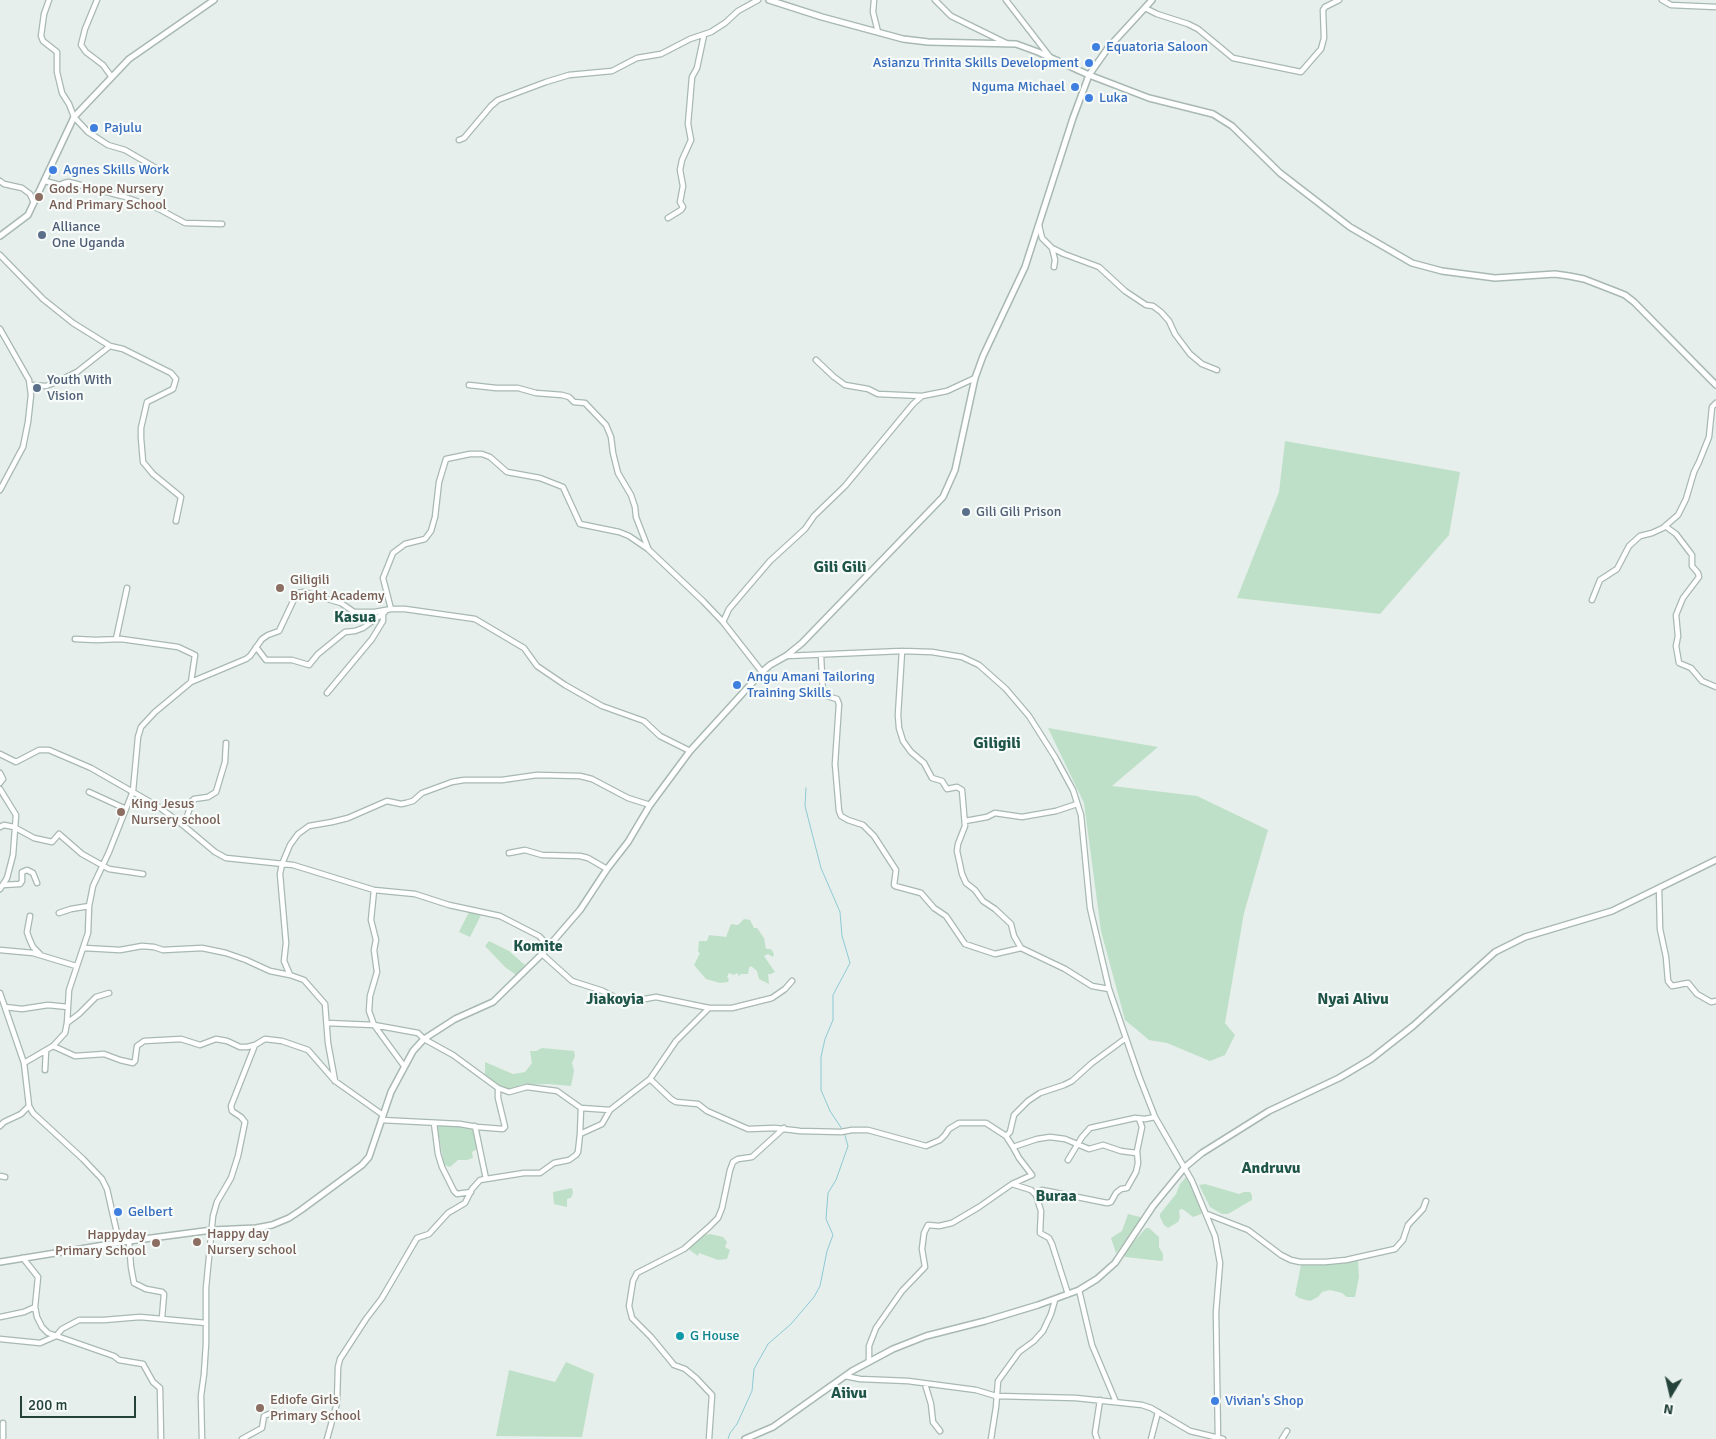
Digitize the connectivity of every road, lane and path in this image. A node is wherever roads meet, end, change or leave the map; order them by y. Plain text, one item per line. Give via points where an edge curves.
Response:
1 (49, 0) edge
2 (96, 0) edge
3 (214, 0) edge
4 (758, 0) edge
5 (774, 0) edge
6 (874, 0) edge
7 (935, 0) edge
8 (1006, 0) edge
9 (1152, 0) edge
10 (1338, 0) edge
11 (1662, 0) edge
12 (1716, 7) edge
13 (1145, 8) junction
14 (878, 32) junction
15 (704, 35) junction
16 (1006, 43) junction
17 (1050, 57) junction
18 (1089, 75) junction
19 (112, 76) junction
20 (74, 117) junction
21 (459, 140) dead end
22 (161, 171) dead end
23 (0, 181) edge
24 (45, 181) junction
25 (34, 204) junction
26 (668, 218) dead end
27 (222, 224) dead end
28 (1039, 225) junction
29 (0, 236) edge
30 (1052, 248) junction
31 (0, 255) edge
32 (1054, 266) dead end
33 (0, 329) edge
34 (110, 346) junction
35 (816, 360) dead end
36 (1217, 370) dead end
37 (975, 378) junction
38 (469, 385) dead end
39 (1716, 385) edge
40 (30, 386) junction
41 (922, 396) junction
42 (1716, 402) edge
43 (0, 490) edge
44 (176, 521) dead end
45 (1666, 526) junction
46 (648, 549) junction
47 (127, 588) dead end
48 (1592, 600) dead end
49 (387, 611) junction
50 (723, 622) junction
51 (74, 639) dead end
52 (116, 639) junction
53 (256, 648) junction
54 (902, 652) junction
55 (786, 656) junction
56 (821, 656) junction
57 (762, 672) junction
58 (191, 682) junction
59 (1716, 686) edge
60 (327, 693) dead end
61 (226, 744) dead end
62 (690, 751) junction
63 (0, 754) edge
64 (0, 773) edge
65 (0, 783) edge
66 (0, 789) edge
67 (133, 791) junction
68 (89, 792) dead end
69 (1077, 804) junction
70 (650, 805) junction
71 (126, 809) junction
72 (965, 821) junction
73 (184, 826) junction
74 (0, 827) edge
75 (14, 827) junction
76 (509, 854) dead end
77 (1716, 860) edge
78 (282, 864) junction
79 (102, 866) junction
80 (607, 869) junction
81 (143, 874) dead end
82 (37, 883) dead end
83 (2, 887) edge
84 (1659, 888) junction
85 (374, 890) junction
86 (89, 906) junction
87 (59, 913) dead end
88 (30, 916) dead end
89 (549, 946) junction
90 (84, 948) junction
91 (1021, 948) junction
92 (0, 950) edge
93 (542, 954) junction
94 (42, 955) junction
95 (76, 966) junction
96 (290, 975) junction
97 (792, 981) dead end
98 (1109, 989) junction
99 (0, 993) edge
100 (109, 993) dead end
101 (1716, 1001) edge
102 (4, 1007) junction
103 (68, 1007) junction
104 (709, 1008) junction
105 (67, 1023) junction
106 (327, 1023) junction
107 (374, 1025) junction
108 (424, 1038) junction
109 (1126, 1038) junction
110 (255, 1045) junction
111 (53, 1046) junction
112 (46, 1051) junction
113 (24, 1063) junction
114 (404, 1066) junction
115 (45, 1070) dead end
116 (650, 1079) junction
117 (335, 1081) junction
118 (498, 1088) junction
119 (29, 1106) junction
120 (581, 1108) junction
121 (610, 1110) junction
122 (1155, 1117) junction
123 (382, 1118) junction
124 (1139, 1119) junction
125 (434, 1123) junction
126 (0, 1126) edge
127 (475, 1126) junction
128 (784, 1128) junction
129 (580, 1134) junction
130 (1006, 1136) junction
131 (1079, 1144) junction
132 (1013, 1146) junction
133 (1136, 1153) junction
134 (1068, 1160) dead end
135 (1185, 1167) junction
136 (486, 1179) junction
137 (1012, 1184) junction
138 (471, 1192) junction
139 (1036, 1195) junction
140 (1426, 1201) dead end
141 (1207, 1214) junction
142 (212, 1230) junction
143 (129, 1241) junction
144 (120, 1242) junction
145 (23, 1258) junction
146 (0, 1262) edge
147 (1079, 1290) junction
148 (1068, 1294) junction
149 (1055, 1300) junction
150 (35, 1307) junction
151 (0, 1317) edge
152 (162, 1318) junction
153 (206, 1323) junction
154 (56, 1336) junction
155 (0, 1339) edge
156 (869, 1362) junction
157 (845, 1376) junction
158 (925, 1384) junction
159 (996, 1396) junction
160 (1100, 1400) junction
161 (1116, 1402) junction
162 (274, 1412) dead end
163 (1158, 1412) junction
164 (3, 1424) dead end
165 (940, 1431) dead end
166 (1287, 1431) dead end
167 (3, 1439) edge
168 (161, 1439) edge
169 (202, 1439) edge
170 (242, 1439) edge
171 (327, 1439) edge
172 (709, 1439) edge
173 (745, 1439) edge
174 (990, 1439) edge
175 (1097, 1439) edge
176 (1151, 1439) edge
177 (1220, 1439) edge
178 (1282, 1439) edge

1 - 20 street via 41,36 57,52 62,93
2 - 19 street via 80,46
3 - 19 street via 129,59
4 - 15 street
5 - 14 street
6 - 14 street
7 - 16 street via 952,16
8 - 17 street
9 - 13 street
10 - 13 street via 1323,10 1321,49 1302,72 1233,58 1198,29
11 - 12 street via 1671,4
13 - 18 street via 1108,48
14 - 16 street via 928,42
15 - 21 street via 661,54 637,58 612,71 569,75 498,100
15 - 26 street via 697,68 692,76 688,124 691,140 680,170 683,186 680,202 683,207
16 - 17 street
17 - 18 street
18 - 28 street
18 - 39 street via 1149,98 1214,114 1232,126 1280,173 1350,227 1412,263 1442,271 1495,278 1569,276 1625,295
19 - 20 street
20 - 22 street via 88,132 108,145 125,150
20 - 24 street
23 - 25 street via 22,188 30,194
24 - 25 street
24 - 27 street via 60,186 68,182 122,196 159,209 185,223
25 - 29 street via 27,216
28 - 30 street via 1042,238
28 - 37 street via 1025,267
30 - 32 street
30 - 36 street via 1099,267 1132,296 1153,306 1165,316 1197,361
31 - 34 street via 43,299
33 - 40 street
34 - 40 street via 77,372 59,381 46,386
34 - 44 street via 156,364 172,372 176,379 173,388 148,402 141,428 143,462 181,497
35 - 41 street via 843,384 878,394
37 - 41 street via 947,391
37 - 55 street via 955,470 943,498
38 - 46 street via 518,388 562,395 574,402 585,403 606,425 612,438 618,473 631,495
40 - 43 street via 24,443
41 - 50 street via 844,486 751,582 729,609
42 - 45 street via 1712,407 1709,437 1686,499 1678,516
45 - 48 street via 1640,536 1629,546 1617,569 1600,580
45 - 59 street via 1692,555 1692,566 1699,577 1683,598 1676,615 1679,663 1691,668 1702,681
46 - 49 street via 629,536 580,524 566,490 560,485 507,472 486,455 470,454 446,459 431,531 425,539 404,544 393,553 383,578
46 - 50 street
47 - 52 street
49 - 53 street via 363,628 345,632 309,665 292,660 266,660
49 - 53 street via 354,612 340,603 300,592 294,598 281,629 262,640
49 - 60 street via 372,639
49 - 62 street via 475,619 524,648 537,666 565,685 602,706 644,722 660,736
50 - 57 street
51 - 52 street
52 - 58 street via 168,645 192,653 195,657
53 - 58 street via 246,659
54 - 56 street
54 - 69 street via 962,657 979,666 1006,689 1029,716 1055,757
54 - 72 street via 898,709 901,738 924,763 932,778 942,781 947,789 958,787 962,790
55 - 56 street
55 - 57 street
56 - 91 street via 823,696 837,699 839,704 835,764 838,806 842,816 868,828 896,870 894,885 921,893 946,916 965,944 995,954
57 - 62 street
58 - 67 street via 141,727
61 - 73 street via 225,762 216,792 192,801
62 - 70 street
63 - 67 street via 16,762 39,750 48,750 92,768
64 - 65 street
66 - 75 street via 16,815
67 - 71 street
67 - 73 street
68 - 71 street
69 - 72 street via 1022,817 995,813
69 - 98 street via 1090,908
70 - 78 street via 628,798 592,778 580,776 464,780 422,793 413,801 401,804 387,801 348,818 309,826 292,842
70 - 80 street
71 - 79 street
72 - 91 street via 957,851 966,883 1011,924
73 - 78 street via 222,856
74 - 75 street
75 - 79 street via 34,838 52,842 60,834 82,854
75 - 83 street via 13,854
76 - 80 street via 525,850 542,855 580,856
77 - 84 street
78 - 85 street via 306,868
78 - 96 street via 284,961
79 - 81 street via 114,871
79 - 86 street
80 - 89 street via 580,910
82 - 83 street via 33,873 27,870 22,872 20,884
84 - 101 street via 1660,929 1668,981 1672,986 1688,983 1697,994 1711,1002
84 - 135 street via 1612,911 1505,946 1371,1059 1269,1112
85 - 89 street via 415,894 500,916 538,936
85 - 107 street via 370,920 376,940 377,972 369,1006
86 - 87 street
86 - 90 street via 89,928
88 - 94 street via 29,938
89 - 93 street
90 - 95 street
90 - 96 street via 120,950 149,946 163,950 211,949
91 - 98 street via 1092,986
92 - 94 street
93 - 104 street via 572,981 609,993 622,1001 656,996
93 - 108 street via 493,1002 455,1019
94 - 95 street
95 - 103 street
96 - 106 street via 304,980 323,1000
97 - 104 street via 782,992 762,1001 732,1008
98 - 109 street
99 - 102 street
100 - 105 street via 96,997
102 - 103 street
102 - 113 street
103 - 105 street
104 - 116 street via 676,1041
105 - 111 street via 63,1037
106 - 107 street
106 - 117 street
107 - 108 street via 418,1033
107 - 114 street
108 - 114 street
108 - 118 street via 453,1054
109 - 122 street
109 - 130 street via 1072,1081 1028,1101 1014,1115
110 - 111 street via 240,1047 216,1040 200,1045 181,1039 144,1041 137,1046 133,1063 104,1054 75,1056
110 - 117 street via 272,1039 308,1050
110 - 142 street via 231,1106 232,1111 243,1118 245,1125 233,1173 216,1202
111 - 112 street
112 - 113 street
112 - 115 street
113 - 119 street
114 - 123 street
116 - 121 street
116 - 128 street via 670,1099 698,1104 748,1129
117 - 123 street
118 - 120 street via 509,1092 527,1087 557,1091
118 - 127 street via 504,1128
119 - 126 street
119 - 144 street via 102,1179
120 - 121 street
120 - 129 street
121 - 129 street via 602,1124
122 - 124 street
122 - 135 street
123 - 125 street
123 - 142 street via 362,1165 289,1218 256,1228
124 - 131 street via 1090,1128
124 - 133 street via 1142,1127
125 - 127 street
125 - 138 street via 442,1168 454,1191 458,1194
127 - 136 street
128 - 130 street via 841,1132 868,1130 926,1146 940,1140 957,1123 986,1123
128 - 172 street via 752,1157 733,1162 720,1213 706,1231 684,1249 637,1273 633,1281 629,1306 632,1318 674,1365 685,1369 712,1396
129 - 136 street via 576,1155 554,1163 544,1172
130 - 132 street
131 - 132 street via 1062,1138 1044,1137
131 - 133 street via 1088,1149 1102,1145
131 - 134 street
132 - 137 street via 1032,1175
133 - 139 street via 1138,1163 1134,1179 1109,1203 1048,1191 1039,1191
135 - 141 street
135 - 147 street via 1153,1206 1114,1263
136 - 138 street
137 - 139 street
137 - 156 street via 952,1223 928,1225 922,1249 925,1267 876,1328 868,1346
138 - 171 street via 465,1203 448,1213 429,1234 417,1238 382,1298 344,1351 338,1367 337,1403
139 - 148 street via 1041,1211 1040,1233 1052,1244
140 - 141 street via 1394,1249 1325,1262 1291,1260 1248,1230
141 - 177 street via 1220,1263 1216,1312
142 - 143 street
142 - 153 street
143 - 144 street
143 - 152 street via 134,1283 164,1294
144 - 145 street
145 - 146 street
145 - 150 street via 38,1279
147 - 148 street
147 - 161 street via 1092,1345
148 - 149 street
149 - 156 street via 926,1336
149 - 159 street via 1043,1331 1011,1362 998,1381
150 - 151 street
150 - 154 street via 42,1327
152 - 153 street
152 - 154 street via 79,1320
153 - 169 street
154 - 155 street via 40,1343
154 - 168 street via 119,1360 143,1364 160,1388
156 - 157 street
157 - 158 street
157 - 173 street via 774,1427
158 - 159 street via 976,1390
158 - 165 street via 933,1422
159 - 160 street
159 - 174 street
160 - 161 street
160 - 175 street
161 - 163 street via 1142,1405
162 - 170 street via 264,1416 262,1428
163 - 176 street
163 - 177 street via 1190,1431
164 - 167 street
166 - 178 street

